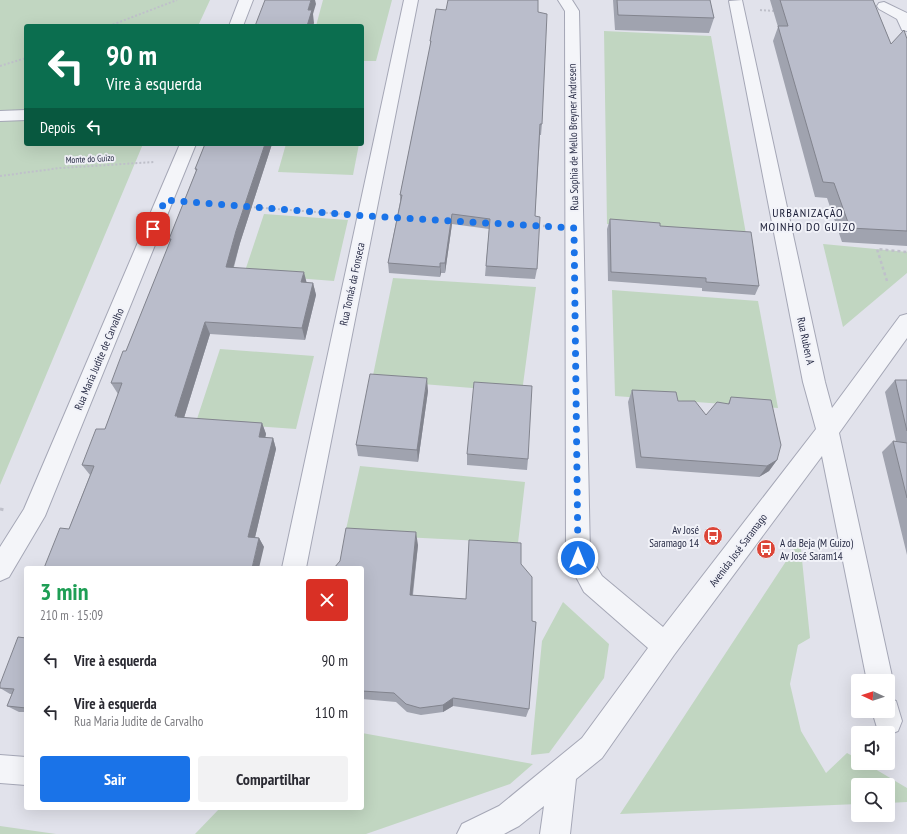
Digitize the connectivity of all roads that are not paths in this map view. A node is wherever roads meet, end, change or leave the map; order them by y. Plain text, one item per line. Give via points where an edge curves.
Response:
1 (246, 0) edge
2 (411, 0) edge
3 (565, 0) edge
4 (737, 5) edge
5 (884, 6) dead end
6 (237, 24) edge
7 (907, 27) edge
8 (24, 115) edge
9 (0, 116) edge
10 (185, 152) edge
11 (907, 322) edge
12 (828, 431) junction
13 (294, 566) edge
14 (0, 569) edge
15 (665, 646) junction
16 (879, 674) edge
17 (0, 769) edge
18 (24, 771) edge
19 (563, 772) junction
20 (472, 834) edge
21 (555, 834) edge

1 - 6 street
2 - 13 street, Rua Tomás da Fonseca
3 - 15 street, Rua Sophia de Mello Breyner Andresen via 572,11 578,558 593,584
4 - 12 street, Rua Ruben A via 814,382
5 - 7 street via 903,17
8 - 9 street
10 - 14 street, Rua Maria Judite de Carvalho via 33,516
11 - 12 street, Avenida José Saramago
12 - 15 street, Avenida José Saramago
12 - 16 street, Rua Ruben A
15 - 19 street, Avenida José Saramago via 592,748
17 - 18 street
19 - 20 street, Avenida José Saramago via 509,816
19 - 21 street

